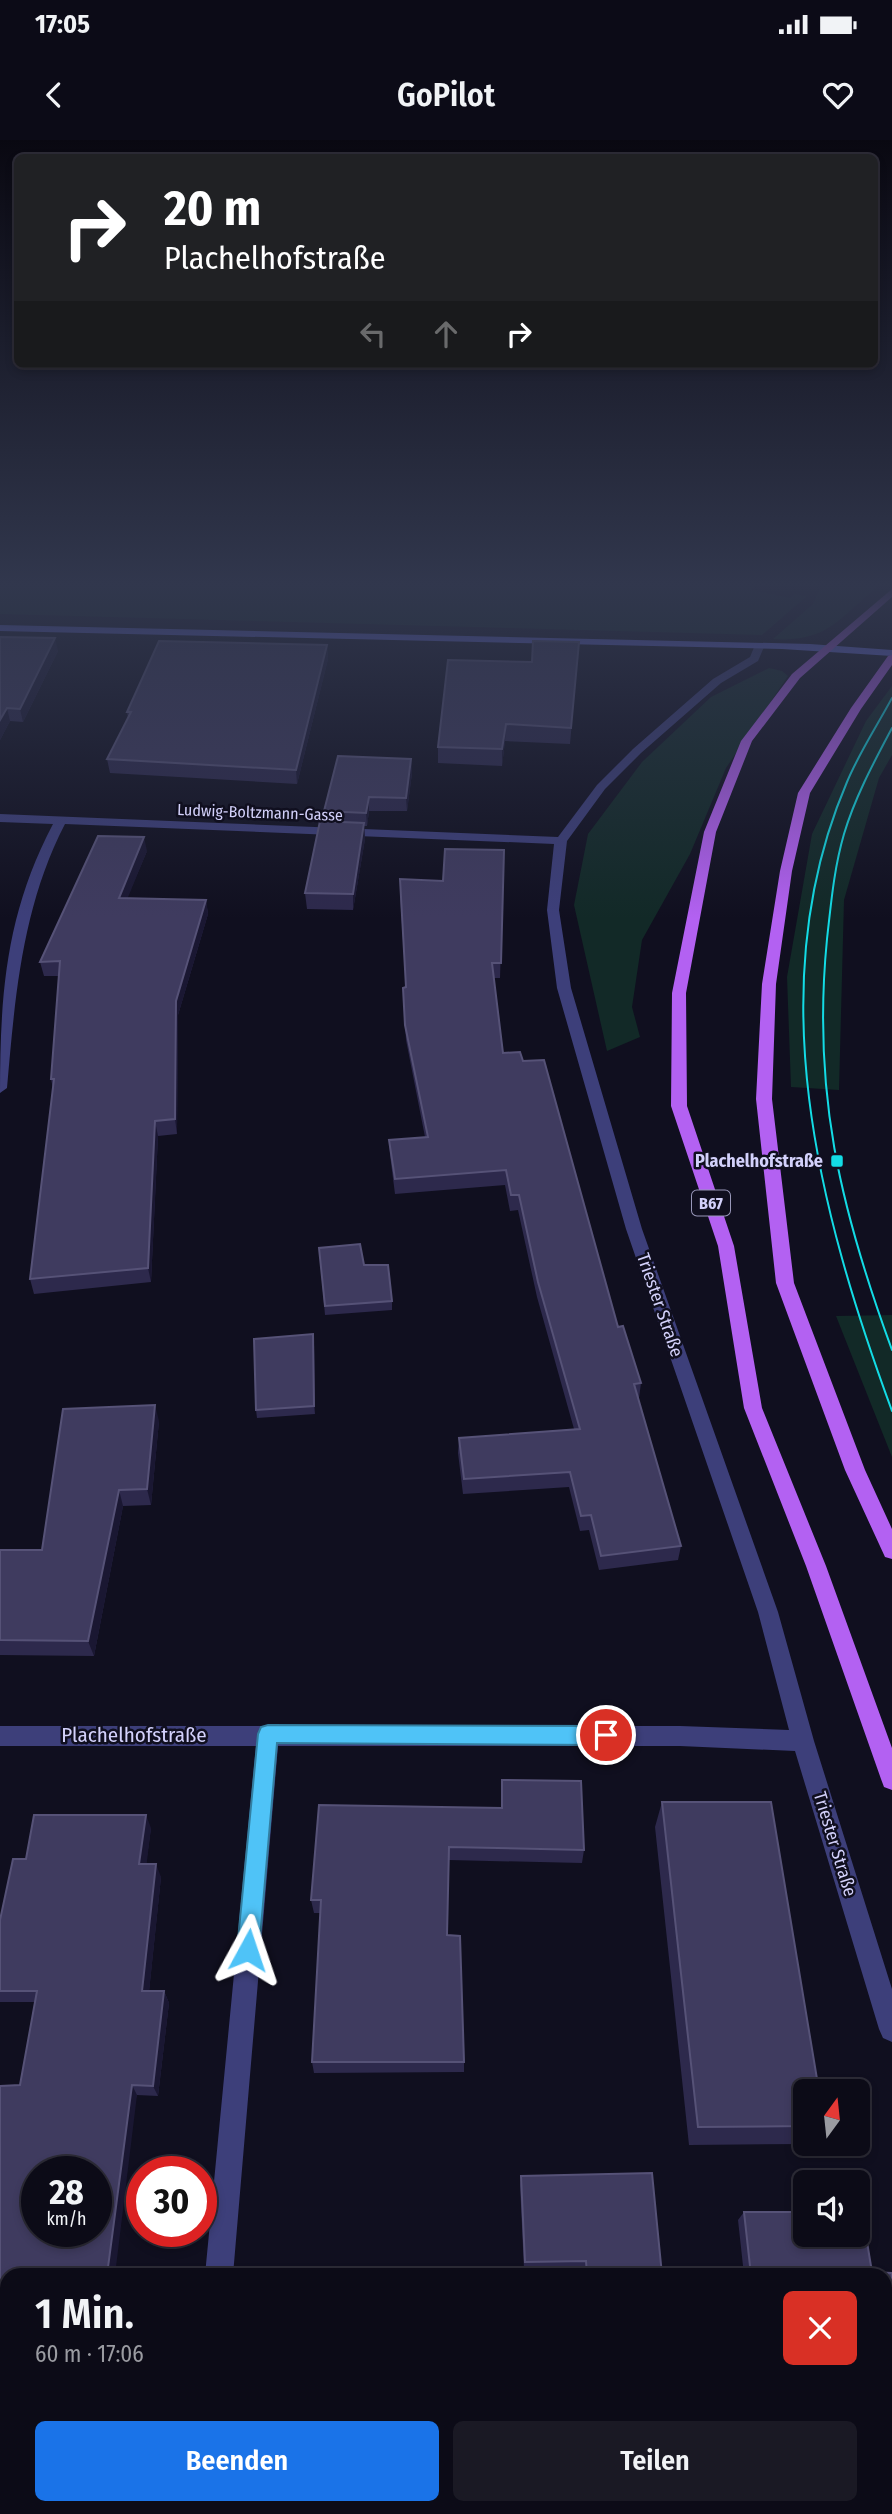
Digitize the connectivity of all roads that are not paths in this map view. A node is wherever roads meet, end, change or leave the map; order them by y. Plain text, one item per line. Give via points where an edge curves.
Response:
1 (699, 697) edge
2 (780, 697) edge
3 (864, 697) edge
4 (0, 818) edge
5 (61, 820) junction
6 (561, 841) junction
7 (0, 1088) edge
8 (892, 1550) edge
9 (268, 1734) junction
10 (0, 1735) edge
11 (803, 1741) junction
12 (892, 1779) edge
13 (892, 2029) edge
14 (220, 2268) edge

1 - 6 street, Triester Straße via 601,787
2 - 12 main road, B67 via 747,741 710,832 679,993 679,1106 726,1247 753,1408 816,1566
3 - 8 main road via 804,793 786,871 771,973 764,1099 785,1283 855,1470
4 - 5 street, Ludwig-Boltzmann-Gasse
5 - 6 street, Ludwig-Boltzmann-Gasse
5 - 7 street via 29,892 10,973
6 - 11 street, Triester Straße via 552,911 564,988 634,1229 768,1612
9 - 10 street, Plachelhofstraße
9 - 11 street, Plachelhofstraße
9 - 14 street
11 - 13 street, Triester Straße

